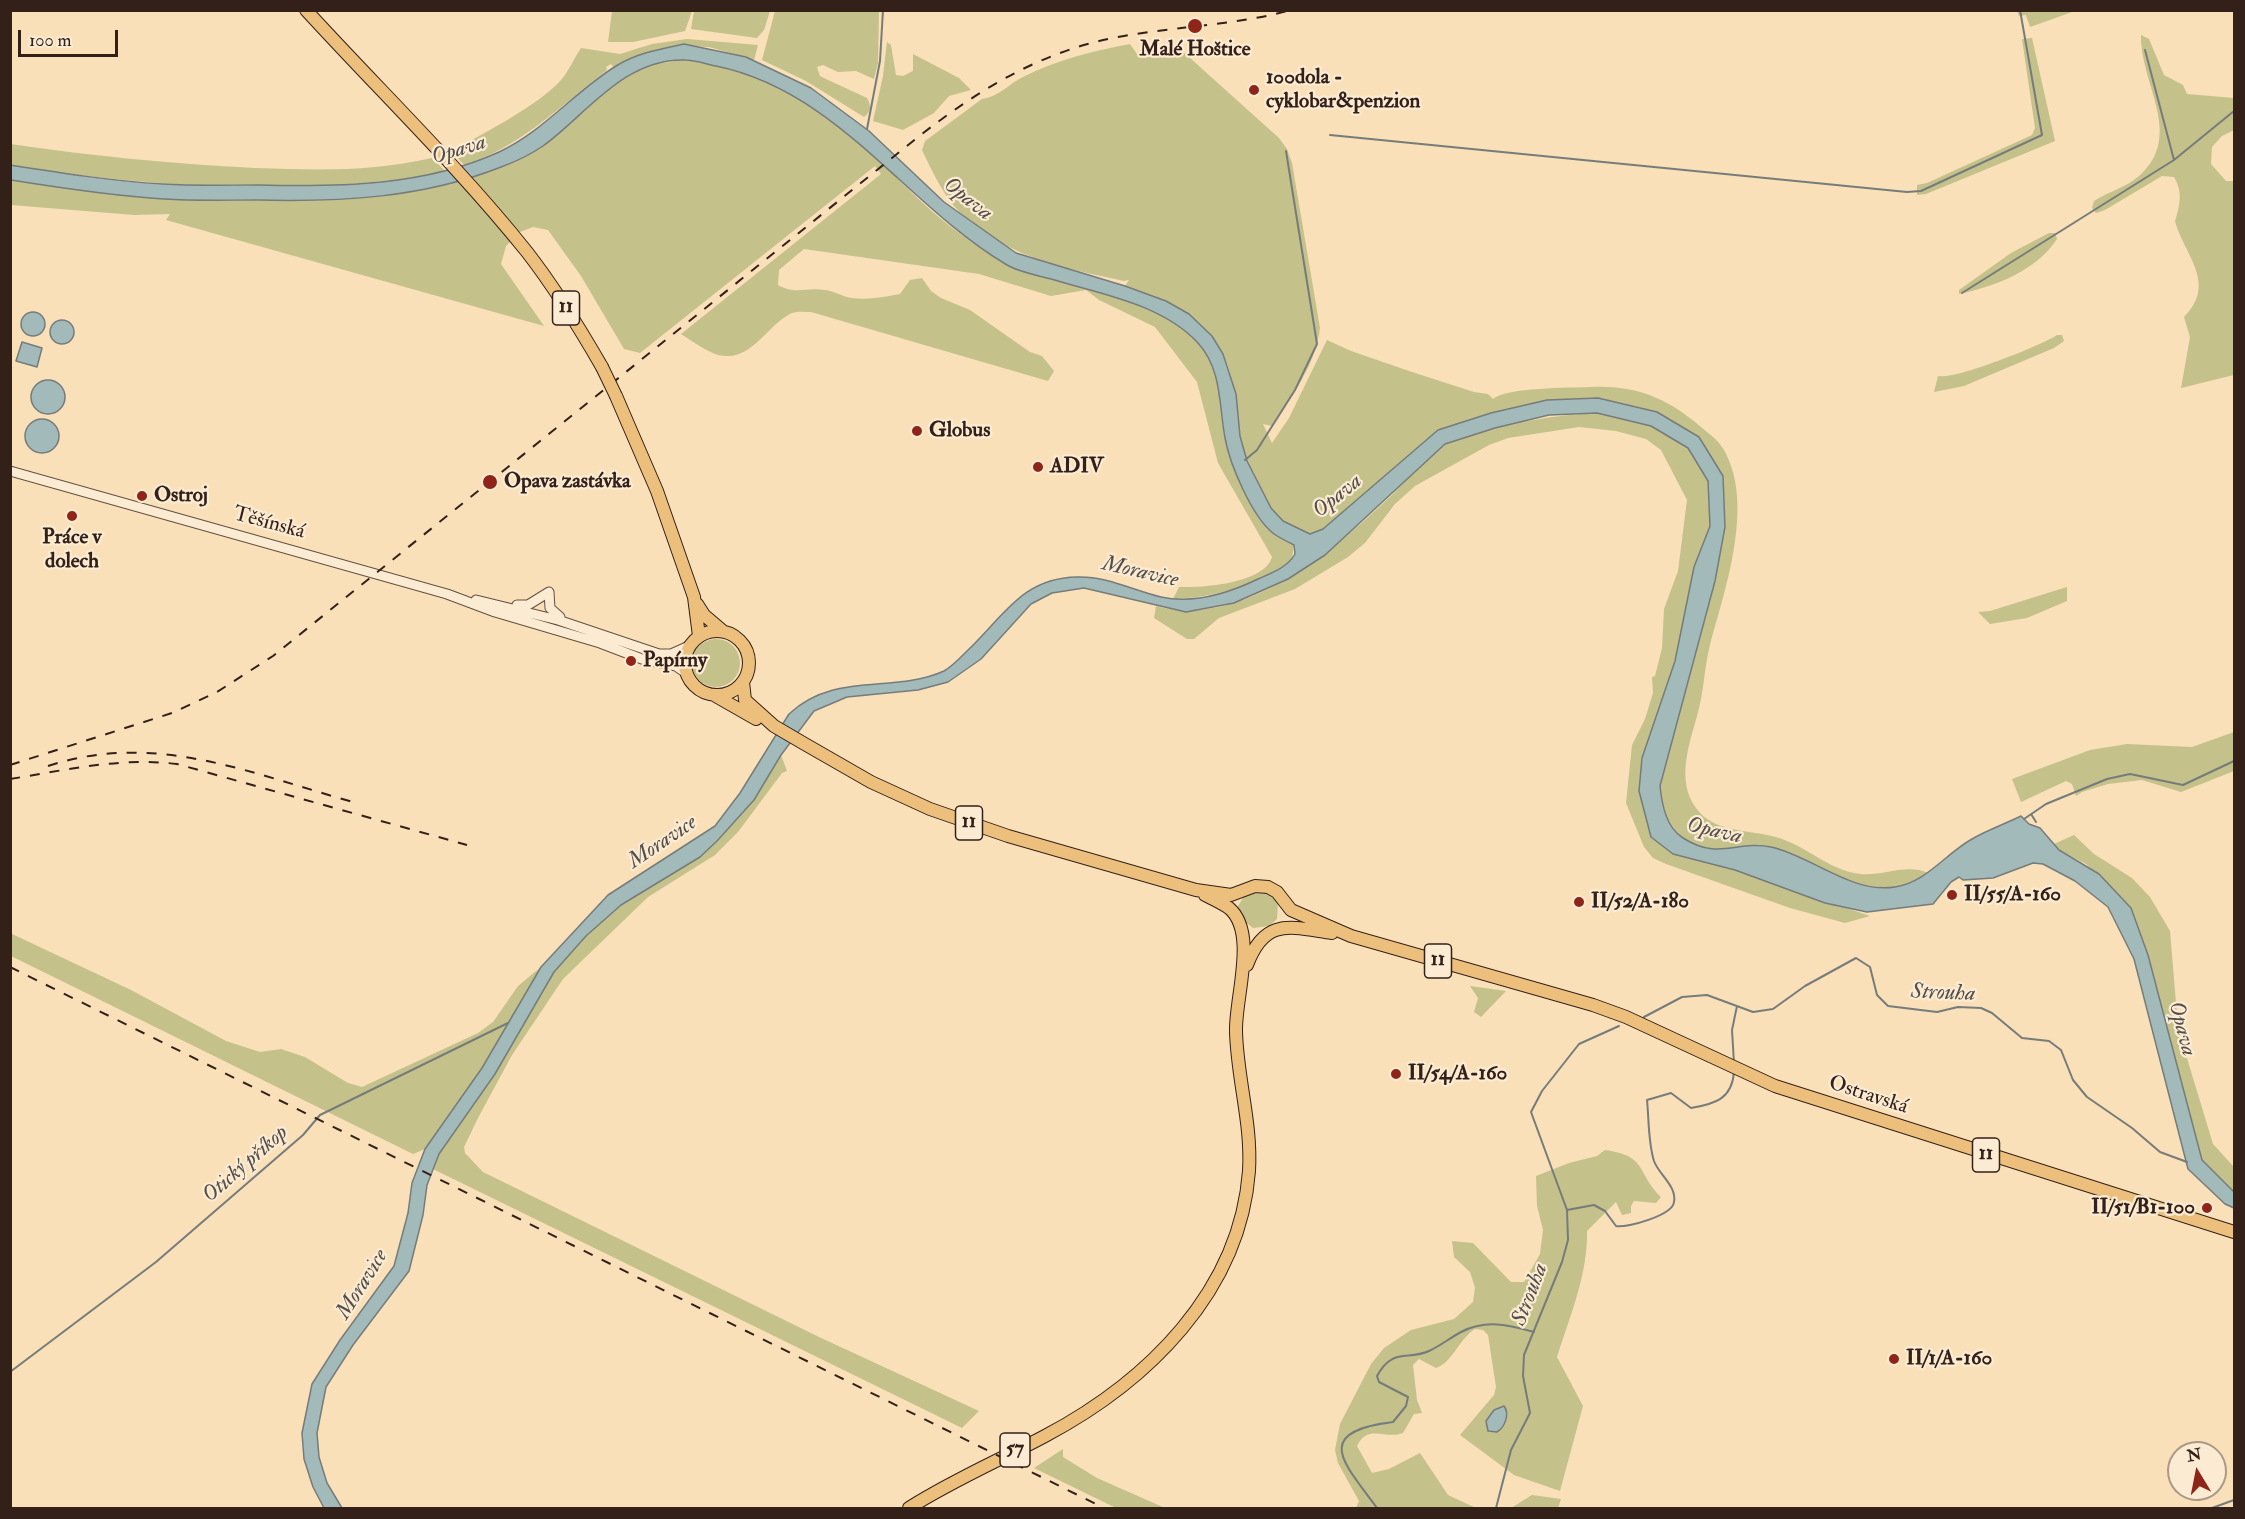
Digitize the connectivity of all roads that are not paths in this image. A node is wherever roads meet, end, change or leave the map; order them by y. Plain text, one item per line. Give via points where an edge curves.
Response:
1 (306, 10) edge
2 (10, 471) edge
3 (447, 594) junction
4 (694, 597) junction
5 (468, 598) junction
6 (724, 632) junction
7 (695, 640) junction
8 (634, 645) junction
9 (686, 673) junction
10 (743, 682) junction
11 (713, 695) junction
12 (774, 726) junction
13 (1196, 890) junction
14 (1244, 891) junction
15 (1283, 902) junction
16 (1237, 920) junction
17 (1271, 932) junction
18 (1352, 936) junction
19 (1238, 989) junction
20 (2235, 1232) edge
21 (909, 1509) edge

1 - 4 main road, 11, bridge via 474,190 527,253 568,312 602,367 644,458
2 - 3 street, Těšínská
3 - 5 street, Těšínská
3 - 9 street, Těšínská via 642,659 676,666
4 - 6 main road, 11 via 702,612
4 - 7 main road, 11
5 - 8 street, Těšínská via 558,620
5 - 8 street via 523,606 549,592 550,608 557,616
6 - 7 main road, Těšínská via 712,632
6 - 10 main road via 736,638 746,651 749,664
7 - 8 street, Těšínská via 676,652 664,654
7 - 9 main road via 686,656
9 - 11 main road, Těšínská via 695,687
10 - 11 main road via 730,692
10 - 12 main road, 11 via 745,700
11 - 12 main road, 11
12 - 13 main road, 11 via 871,782 930,810
13 - 14 main road, 11 via 1225,895
13 - 16 main road, 11 via 1226,907
14 - 15 main road, 11 via 1265,886 1277,892
14 - 16 main road via 1234,902
15 - 17 main road via 1283,914
15 - 18 main road, 11 via 1296,913
16 - 17 main road, 11 via 1252,934
16 - 19 main road, 57 via 1244,948
17 - 18 main road, 11 via 1292,926
17 - 19 main road, 57 via 1252,951
18 - 20 main road, Ostravská / 11 via 1614,1012 1775,1086
19 - 21 main road, 57 via 1236,1031 1249,1131 1249,1172 1231,1250 1203,1303 1176,1337 1116,1390 1045,1436

